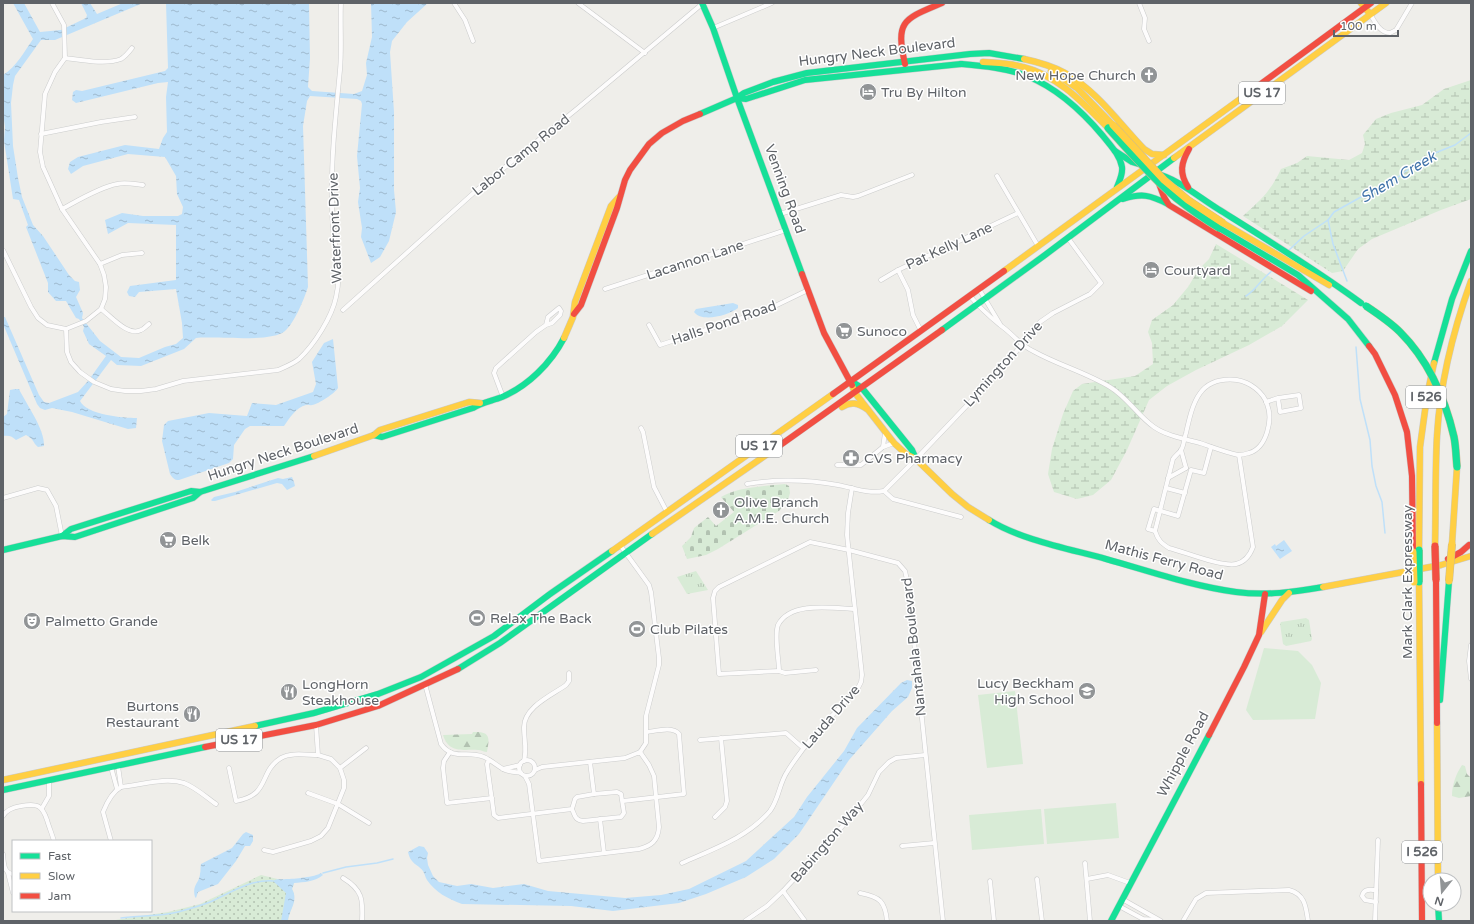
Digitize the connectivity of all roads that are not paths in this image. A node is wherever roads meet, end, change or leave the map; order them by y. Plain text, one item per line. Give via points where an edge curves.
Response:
1 (52, 3) edge
2 (341, 3) edge
3 (454, 3) edge
4 (578, 3) edge
5 (772, 3) edge
6 (942, 3) edge
7 (1139, 3) edge
8 (1372, 3) edge
9 (1386, 3) edge
10 (1412, 3) edge
11 (702, 4) edge
12 (1363, 5) edge
13 (1370, 14) junction
14 (713, 28) junction
15 (473, 41) dead end
16 (1149, 41) dead end
17 (132, 48) dead end
18 (645, 53) junction
19 (65, 58) junction
20 (1024, 59) junction
21 (904, 61) junction
22 (961, 64) junction
23 (906, 70) junction
24 (737, 98) junction
25 (135, 118) dead end
26 (1110, 126) junction
27 (42, 134) junction
28 (1140, 145) junction
29 (1191, 146) junction
30 (1115, 151) junction
31 (1164, 155) junction
32 (1147, 167) junction
33 (1154, 173) junction
34 (912, 175) dead end
35 (997, 176) dead end
36 (142, 185) dead end
37 (1191, 190) junction
38 (1114, 191) junction
39 (1117, 201) junction
40 (1169, 205) junction
41 (62, 209) junction
42 (1018, 213) junction
43 (780, 214) junction
44 (1221, 226) junction
45 (786, 230) junction
46 (1068, 238) junction
47 (1038, 246) junction
48 (3, 250) edge
49 (1471, 251) edge
50 (142, 253) dead end
51 (100, 264) junction
52 (898, 270) junction
53 (881, 280) dead end
54 (1471, 281) edge
55 (605, 289) dead end
56 (979, 289) junction
57 (808, 290) junction
58 (970, 296) junction
59 (985, 298) junction
60 (1330, 303) junction
61 (1364, 304) junction
62 (977, 305) junction
63 (101, 309) junction
64 (343, 310) dead end
65 (149, 324) dead end
66 (546, 325) dead end
67 (649, 325) dead end
68 (1001, 325) junction
69 (66, 329) junction
70 (920, 331) junction
71 (1022, 344) junction
72 (851, 381) junction
73 (862, 388) junction
74 (855, 393) junction
75 (503, 396) junction
76 (1278, 398) junction
77 (1266, 402) junction
78 (867, 409) junction
79 (826, 413) junction
80 (641, 428) dead end
81 (885, 432) junction
82 (1184, 438) junction
83 (894, 443) junction
84 (884, 447) junction
85 (1212, 447) junction
86 (1181, 450) junction
87 (1239, 455) junction
88 (916, 459) junction
89 (837, 465) dead end
90 (1186, 468) junction
91 (1191, 470) junction
92 (1168, 478) junction
93 (746, 484) dead end
94 (852, 488) junction
95 (1166, 488) junction
96 (884, 491) junction
97 (1184, 493) junction
98 (3, 498) edge
99 (1160, 511) junction
100 (667, 512) junction
101 (961, 517) dead end
102 (1156, 531) junction
103 (62, 536) junction
104 (1470, 544) edge
105 (620, 545) junction
106 (3, 550) edge
107 (849, 550) junction
108 (1416, 551) junction
109 (625, 554) junction
110 (1471, 556) edge
111 (1430, 566) junction
112 (1289, 593) junction
113 (1265, 594) junction
114 (854, 609) junction
115 (1259, 635) junction
116 (1471, 645) edge
117 (1470, 661) edge
118 (816, 670) dead end
119 (779, 672) junction
120 (569, 673) dead end
121 (1471, 679) edge
122 (425, 684) junction
123 (316, 725) junction
124 (647, 732) junction
125 (721, 738) junction
126 (700, 740) dead end
127 (366, 748) dead end
128 (803, 748) junction
129 (450, 752) junction
130 (640, 752) junction
131 (526, 754) junction
132 (318, 755) junction
133 (925, 755) junction
134 (1436, 756) junction
135 (489, 760) junction
136 (529, 760) junction
137 (590, 762) junction
138 (522, 763) junction
139 (534, 764) junction
140 (114, 766) junction
141 (542, 767) junction
142 (229, 768) dead end
143 (340, 768) junction
144 (503, 769) junction
145 (535, 770) junction
146 (521, 773) junction
147 (532, 775) junction
148 (525, 776) junction
149 (3, 780) edge
150 (48, 780) junction
151 (529, 784) junction
152 (119, 788) junction
153 (3, 790) edge
154 (308, 793) dead end
155 (594, 794) junction
156 (492, 798) junction
157 (656, 798) junction
158 (623, 801) junction
159 (216, 804) dead end
160 (338, 804) junction
161 (42, 808) junction
162 (572, 809) junction
163 (534, 814) junction
164 (3, 816) edge
165 (715, 817) dead end
166 (600, 819) junction
167 (369, 823) dead end
168 (54, 840) edge
169 (111, 840) edge
170 (1378, 840) dead end
171 (934, 843) junction
172 (902, 846) dead end
173 (264, 850) dead end
174 (604, 853) junction
175 (3, 854) edge
176 (682, 863) dead end
177 (1085, 863) dead end
178 (1438, 872) edge
179 (8, 873) junction
180 (12, 874) edge
181 (343, 878) dead end
182 (1037, 879) dead end
183 (1087, 879) junction
184 (990, 881) dead end
185 (1130, 883) junction
186 (12, 889) edge
187 (1376, 890) junction
188 (783, 891) junction
189 (860, 893) dead end
190 (1376, 902) junction
191 (1120, 903) junction
192 (1160, 920) edge
193 (362, 921) edge
194 (745, 921) edge
195 (805, 921) edge
196 (887, 921) edge
197 (943, 921) edge
198 (994, 921) edge
199 (1042, 921) edge
200 (1090, 921) edge
201 (1111, 921) edge
202 (1183, 921) edge
203 (1308, 921) edge
204 (1375, 921) edge
205 (1422, 921) edge

1 - 19 street via 64,25
2 - 69 street, Waterfront Drive via 340,69 333,140 332,200 339,281 333,309 309,348 288,366 262,373 183,381 156,389 125,391 94,382 80,372 67,352
3 - 15 street via 465,20
4 - 18 street
5 - 14 street
6 - 21 main road via 908,19 902,26 900,43
7 - 16 street
8 - 12 main road, US 17
9 - 13 main road, US 17
10 - 13 street via 1396,30 1390,33 1381,30
11 - 14 main road, Venning Road
11 - 18 street, Labor Camp Road
12 - 13 main road
12 - 31 main road, US 17
13 - 29 main road, US 17
14 - 24 main road, Venning Road
17 - 19 street via 120,59 93,62
18 - 64 street, Labor Camp Road via 478,189
19 - 27 street via 45,94
20 - 21 main road, Hungry Neck Boulevard via 989,53
20 - 26 main road via 1054,72 1071,83 1093,103
20 - 28 main road via 1047,65 1078,81 1102,102
21 - 23 main road
21 - 24 main road, Hungry Neck Boulevard via 797,74 744,93
22 - 23 main road, Hungry Neck Boulevard
22 - 26 main road via 1011,64 1046,74 1077,96
22 - 30 main road via 1016,72 1050,88 1081,111
23 - 24 main road, Hungry Neck Boulevard via 806,80 746,99
24 - 43 main road, Venning Road
24 - 75 main road, Hungry Neck Boulevard via 683,121 649,144 630,170 620,195 611,206 575,302 574,314 554,354 531,379
25 - 27 street
26 - 44 main road, bridge via 1164,180
27 - 41 street via 40,152 43,167
28 - 31 main road via 1152,154
28 - 32 main road
29 - 33 main road, US 17
29 - 37 main road via 1182,161 1180,171
30 - 32 main road via 1132,162
30 - 38 main road via 1123,169 1122,178
31 - 32 main road, US 17
32 - 33 main road
32 - 38 main road, US 17
33 - 37 main road via 1168,176
33 - 39 main road, US 17
33 - 40 main road
34 - 43 street via 858,196 841,195
35 - 42 street
36 - 41 street via 116,184
37 - 61 main road
38 - 47 main road, US 17
39 - 40 main road via 1145,194
39 - 46 main road, US 17
40 - 60 main road
41 - 51 street
42 - 47 street
42 - 52 street, Pat Kelly Lane
43 - 45 main road, Venning Road
44 - 60 main road via 1298,275
44 - 61 main road
45 - 55 street, Lacannon Lane
45 - 57 main road, Venning Road
46 - 59 main road, US 17
46 - 71 street, Lymington Drive via 1101,283 1090,294 1045,318
47 - 56 main road, US 17
48 - 69 street via 38,318 47,325
49 - 108 main road, Mark Clark Expressway / I 526 via 1446,314 1429,383 1420,448
50 - 51 street via 122,255
51 - 63 street via 106,287
52 - 53 street, Pat Kelly Lane
52 - 70 street via 908,290 913,315
54 - 134 main road, Mark Clark Expressway / I 526, bridge via 1455,332 1443,386 1436,456
56 - 58 main road, US 17
56 - 59 street
57 - 67 street, Halls Pond Road via 752,315 660,345
57 - 72 main road, Venning Road via 828,340
58 - 62 street
58 - 70 main road, US 17
59 - 62 main road, US 17
59 - 68 street
60 - 108 main road via 1348,319 1375,354 1401,409 1407,432 1412,476
61 - 134 main road, bridge via 1400,332 1418,354 1435,382 1447,411 1454,438 1457,467
62 - 68 street
62 - 73 main road, US 17
63 - 65 street via 122,327 132,331 141,330
63 - 69 street via 90,318
66 - 75 street via 496,368 494,373
68 - 71 street
70 - 72 main road, US 17
71 - 82 street via 1112,388 1153,426 1162,432
71 - 88 street, Lymington Drive
72 - 73 main road, Mathis Ferry Road
72 - 74 main road, Mathis Ferry Road
72 - 100 main road, US 17
73 - 74 main road, US 17
73 - 88 main road, Mathis Ferry Road via 912,450
74 - 78 main road, Mathis Ferry Road
74 - 79 main road, US 17
75 - 103 main road, Hungry Neck Boulevard via 480,403 473,408 382,436 374,435 200,492 191,491 71,529
76 - 76 street via 1299,395 1301,408 1280,412
76 - 77 street
77 - 82 street via 1260,392 1240,380 1223,379 1210,383 1195,400
77 - 87 street via 1269,412 1266,435 1253,452
78 - 79 main road via 850,402 832,413
78 - 81 main road, Mathis Ferry Road
79 - 109 main road, US 17
80 - 100 street via 654,487
81 - 83 main road, Mathis Ferry Road
81 - 84 street
82 - 85 street
82 - 86 street
83 - 84 street
83 - 88 main road, Mathis Ferry Road
84 - 89 street via 861,465
85 - 87 street
85 - 91 street via 1204,473
86 - 90 street
86 - 92 street via 1173,459
87 - 102 street via 1253,547 1246,558 1236,564 1224,563 1169,548 1158,539
88 - 96 street
88 - 113 main road, Mathis Ferry Road via 968,507 1012,532 1204,586
90 - 91 street
90 - 92 street
91 - 97 street
92 - 95 street
93 - 94 street via 804,482
94 - 96 street via 869,492
94 - 107 street, Lauda Drive via 848,513
95 - 97 street
95 - 99 street
96 - 101 street via 894,499
97 - 99 street via 1178,516
98 - 103 street via 38,488 47,490 56,506
99 - 102 street
99 - 102 street via 1154,509 1148,529
100 - 105 main road, US 17
103 - 106 main road, Hungry Neck Boulevard
104 - 110 main road via 1468,550
104 - 111 main road, Mathis Ferry Road via 1455,556
105 - 109 street
105 - 149 main road, US 17 via 494,636 422,677 378,694 306,715
107 - 114 street, Lauda Drive
107 - 119 street, Nantahala Boulevard via 810,542 715,591 713,598 719,674
107 - 133 street, Nantahala Boulevard via 898,563 905,570
108 - 205 main road, Mark Clark Expressway / I 526, bridge via 1420,645
109 - 122 main road, US 17 via 500,643 466,665
109 - 124 street via 648,585 652,598 659,665 646,716
110 - 111 main road, Mathis Ferry Road via 1447,564
111 - 112 main road, Mathis Ferry Road
112 - 113 main road, Mathis Ferry Road
112 - 115 main road
113 - 115 main road, Whipple Road
114 - 119 street via 805,608 783,619 778,625 777,632
114 - 128 street, Lauda Drive via 861,682
115 - 185 main road, Whipple Road
116 - 117 street
117 - 121 street
118 - 119 street, Nantahala Boulevard
120 - 131 street via 566,685 531,709 526,716
122 - 123 main road, US 17 via 378,706
122 - 129 street via 440,744
123 - 132 street
123 - 140 main road, US 17
124 - 130 street via 646,742
124 - 157 street via 672,730 679,734 684,794
125 - 126 street
125 - 128 street via 786,733
125 - 165 street via 727,801
127 - 143 street
128 - 176 street, Lauda Drive via 786,773 776,802 758,822 739,838
129 - 135 street via 456,755 483,756
129 - 156 street via 443,768 447,803
130 - 137 street via 625,758
130 - 157 street via 654,776
131 - 136 street
131 - 138 street
132 - 142 street via 282,758 269,772 260,790 254,795 236,801
132 - 143 street via 331,759
133 - 171 street, Nantahala Boulevard
133 - 188 street, Babington Way via 896,758 884,766 868,795 835,836
134 - 178 main road, Mark Clark Expressway / I 526
135 - 144 street
135 - 156 street via 487,764
136 - 138 street
136 - 139 street
137 - 141 street
137 - 155 street
138 - 144 street
138 - 146 street via 519,769
139 - 141 street
139 - 145 street
140 - 150 main road, US 17
140 - 152 street
140 - 152 street
141 - 145 street
143 - 160 street via 344,788
144 - 146 street
145 - 147 street
146 - 148 street
147 - 148 street
147 - 151 street
148 - 151 street
150 - 153 main road, US 17
150 - 161 street via 49,796
151 - 163 street
152 - 159 street via 175,781 185,784
152 - 169 street via 103,812
154 - 160 street
155 - 158 street via 617,792 621,794
155 - 162 street via 574,799
156 - 163 street via 494,815 498,818
157 - 158 street
157 - 174 street via 659,834 655,841 650,846 639,849
158 - 166 street via 624,813 621,817
160 - 167 street
160 - 173 street via 328,828 321,836 273,852
161 - 164 street via 31,804 19,806 9,809
161 - 168 street
162 - 163 street
162 - 166 street via 578,820
163 - 174 street via 539,861
166 - 174 street
170 - 187 street
171 - 172 street
171 - 197 street, Nantahala Boulevard
175 - 179 street
177 - 183 street
179 - 180 street
179 - 186 street
181 - 193 street via 352,883 362,897
182 - 199 street
183 - 185 street via 1108,875
183 - 200 street
184 - 198 street
185 - 191 main road, Whipple Road
187 - 190 street
187 - 190 street via 1367,890 1362,896 1365,900
188 - 194 street, Babington Way
188 - 195 street
189 - 196 street via 875,896 881,901 886,910
190 - 204 street
191 - 192 street
191 - 192 street via 1143,919
191 - 201 main road, Whipple Road
202 - 203 street via 1196,899 1206,892 1289,890 1295,891 1303,898

